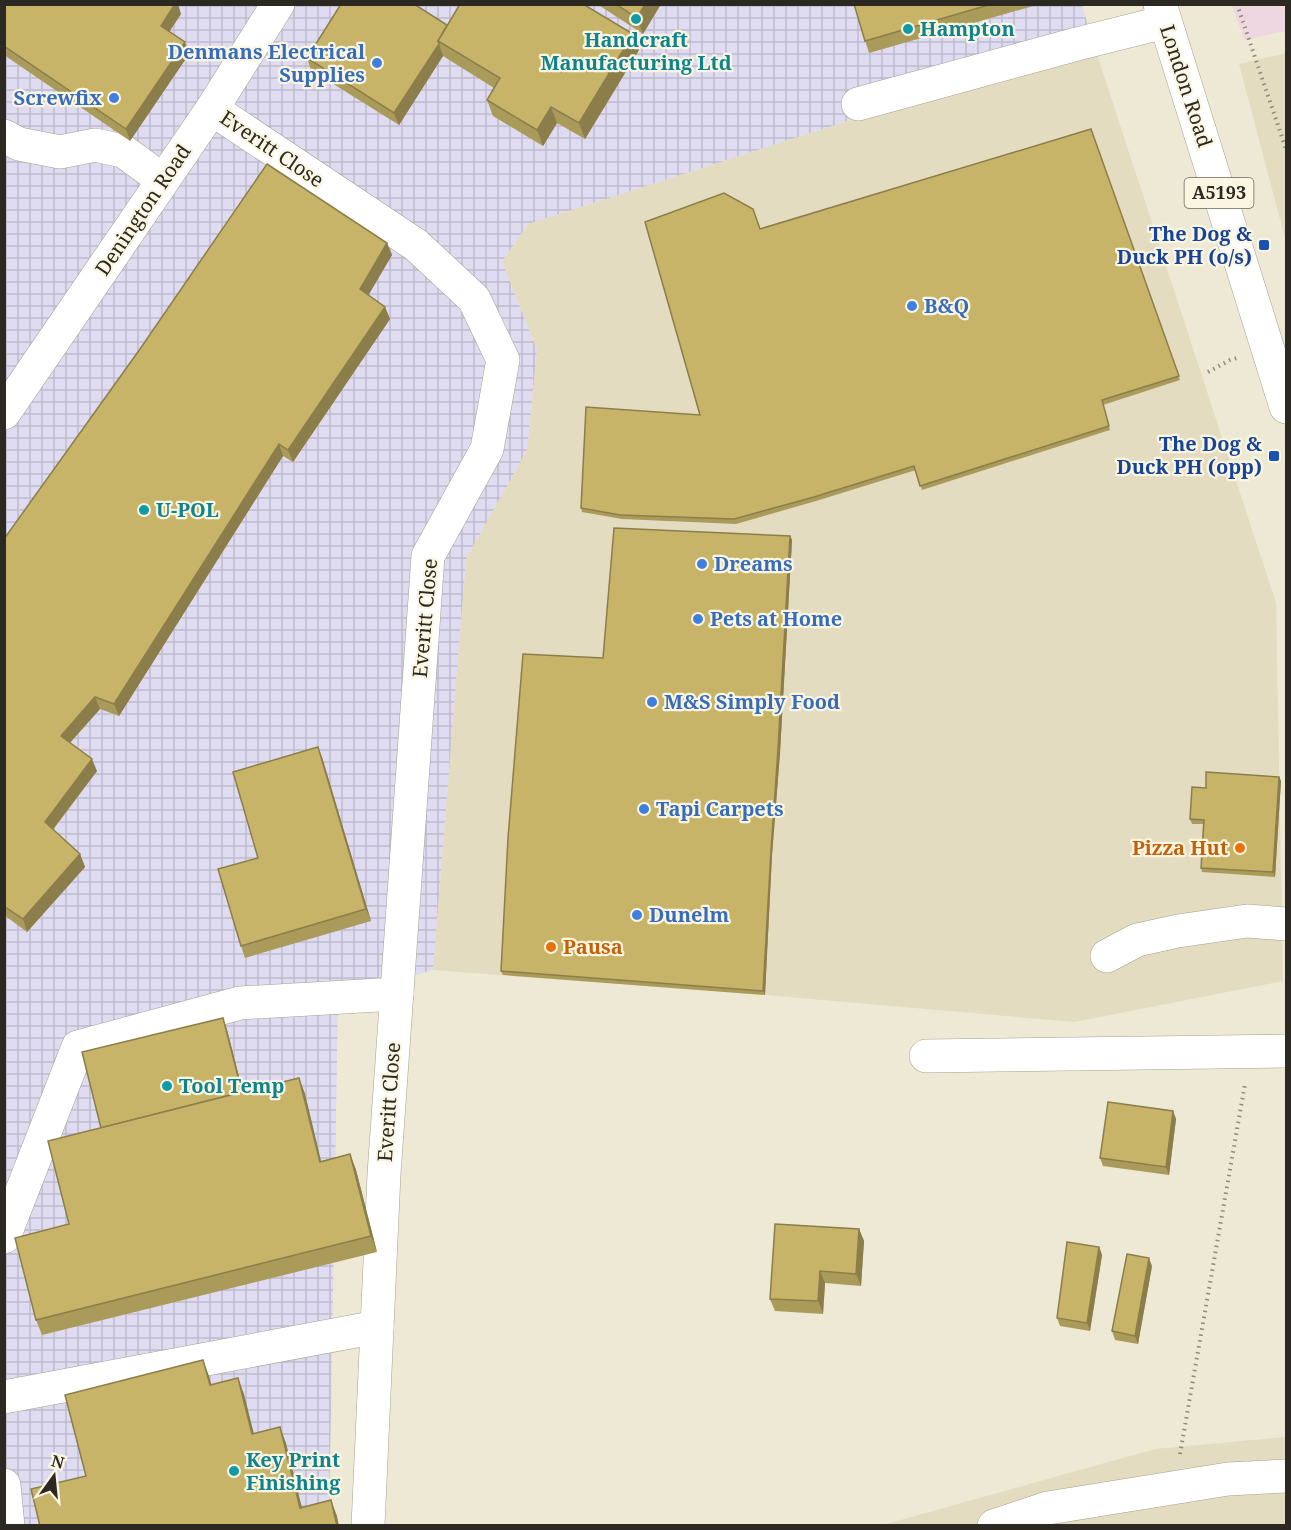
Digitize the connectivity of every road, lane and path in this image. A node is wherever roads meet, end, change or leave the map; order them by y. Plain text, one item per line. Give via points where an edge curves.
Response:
1 (278, 4) edge
2 (1237, 4) edge
3 (1163, 13) edge
4 (1269, 99) junction
5 (858, 104) dead end
6 (212, 109) junction
7 (4, 136) edge
8 (1287, 140) edge
9 (1287, 149) edge
10 (163, 180) junction
11 (1244, 356) dead end
12 (1208, 372) dead end
13 (1287, 407) edge
14 (4, 413) edge
15 (1287, 924) edge
16 (1107, 956) dead end
17 (397, 994) junction
18 (1251, 1050) junction
19 (1287, 1051) edge
20 (926, 1056) dead end
21 (4, 1237) edge
22 (377, 1327) junction
23 (4, 1396) edge
24 (1287, 1476) edge
25 (4, 1485) edge
26 (1174, 1488) junction
27 (8, 1526) edge
28 (369, 1526) edge
29 (994, 1526) edge

1 - 6 street, Denington Road
2 - 4 path
3 - 5 street via 1077,44
3 - 13 street, London Road / A5193
4 - 8 path
4 - 9 path
6 - 10 street, Denington Road
6 - 17 street, Everitt Close via 416,245 474,299 503,360 487,448 428,556
7 - 10 street via 19,144 60,152 95,145 123,151
10 - 14 street, Denington Road
11 - 12 path
15 - 16 street via 1247,921 1178,931 1137,940
17 - 21 street via 240,1003 78,1047
17 - 22 street, Everitt Close
18 - 19 street
18 - 20 street
18 - 26 path
22 - 23 street
22 - 28 street, Everitt Close
24 - 26 street via 1228,1479
25 - 27 street
26 - 29 street via 1048,1508

